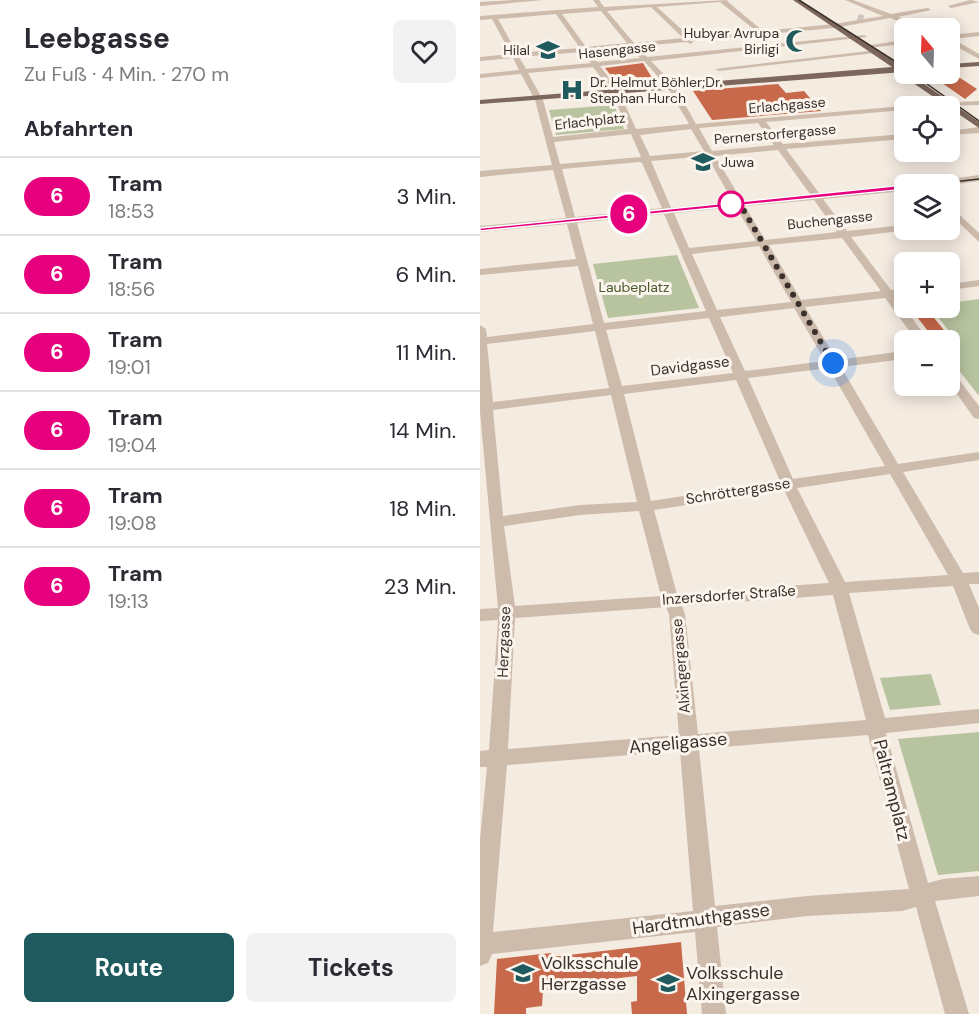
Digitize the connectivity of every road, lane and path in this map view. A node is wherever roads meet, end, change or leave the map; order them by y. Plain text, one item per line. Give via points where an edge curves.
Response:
1 (540, 0) edge
2 (596, 0) edge
3 (723, 0) edge
4 (796, 0) edge
5 (805, 0) edge
6 (848, 0) edge
7 (979, 0) edge
8 (480, 4) edge
9 (652, 5) junction
10 (951, 6) dead end
11 (601, 9) junction
12 (928, 10) dead end
13 (557, 12) junction
14 (890, 16) junction
15 (494, 17) junction
16 (480, 18) edge
17 (895, 18) edge
18 (844, 24) junction
19 (834, 26) junction
20 (762, 32) junction
21 (979, 34) edge
22 (864, 37) junction
23 (960, 37) edge
24 (855, 38) junction
25 (688, 39) junction
26 (633, 44) junction
27 (894, 44) edge
28 (960, 45) edge
29 (780, 46) junction
30 (867, 46) joint
31 (876, 48) junction
32 (584, 49) junction
33 (702, 54) junction
34 (515, 56) junction
35 (979, 57) edge
36 (480, 59) edge
37 (646, 59) junction
38 (798, 60) junction
39 (894, 62) edge
40 (595, 64) junction
41 (979, 64) edge
42 (960, 65) edge
43 (719, 69) junction
44 (894, 70) edge
45 (524, 71) junction
46 (817, 75) junction
47 (480, 76) edge
48 (732, 81) junction
49 (923, 84) edge
50 (935, 84) edge
51 (671, 87) junction
52 (615, 91) junction
53 (938, 96) edge
54 (538, 97) junction
55 (480, 102) edge
56 (979, 103) edge
57 (960, 104) edge
58 (963, 104) junction
59 (894, 109) edge
60 (960, 113) edge
61 (979, 116) edge
62 (761, 121) junction
63 (694, 127) junction
64 (979, 128) edge
65 (960, 131) edge
66 (894, 137) edge
67 (549, 140) junction
68 (782, 147) junction
69 (710, 153) junction
70 (646, 159) junction
71 (557, 167) junction
72 (480, 174) edge
73 (979, 178) edge
74 (960, 181) edge
75 (979, 183) edge
76 (960, 185) edge
77 (894, 189) edge
78 (818, 197) junction
79 (740, 204) junction
80 (669, 211) junction
81 (573, 220) junction
82 (979, 220) edge
83 (962, 222) joint
84 (480, 229) edge
85 (894, 229) edge
86 (845, 234) junction
87 (979, 239) edge
88 (764, 242) junction
89 (686, 251) junction
90 (581, 261) junction
91 (480, 272) edge
92 (979, 283) edge
93 (960, 286) edge
94 (894, 293) edge
95 (889, 294) junction
96 (800, 304) junction
97 (715, 313) junction
98 (600, 327) junction
99 (915, 330) edge
100 (480, 337) edge
101 (894, 355) edge
102 (833, 363) junction
103 (741, 376) junction
104 (960, 389) edge
105 (618, 392) junction
106 (483, 408) edge
107 (979, 415) edge
108 (979, 456) edge
109 (894, 469) junction
110 (788, 484) junction
111 (646, 506) junction
112 (496, 522) junction
113 (979, 578) edge
114 (959, 580) junction
115 (839, 587) junction
116 (670, 599) junction
117 (507, 613) junction
118 (480, 615) edge
119 (979, 629) edge
120 (979, 716) edge
121 (877, 726) junction
122 (687, 742) junction
123 (489, 758) edge
124 (979, 886) edge
125 (922, 895) junction
126 (705, 918) junction
127 (480, 948) edge
128 (714, 1014) edge
129 (957, 1014) edge

1 - 8 street
2 - 11 street
3 - 9 street
3 - 20 street
4 - 19 main road
5 - 18 main road
6 - 14 street
7 - 10 street
9 - 11 street
9 - 25 street
11 - 13 street
11 - 26 street
12 - 14 street
13 - 15 street
13 - 32 street
14 - 17 street
14 - 18 street
15 - 16 street
15 - 34 street
18 - 19 street
18 - 22 main road
19 - 20 street
19 - 24 main road
20 - 25 street
20 - 29 street
21 - 23 street
22 - 24 street, Hasengasse
22 - 31 main road
24 - 29 street, Hasengasse
24 - 30 main road
25 - 26 street
25 - 33 street
26 - 32 street
26 - 37 street
27 - 31 street
28 - 35 street
29 - 33 street, Hasengasse
29 - 38 street
30 - 31 street
31 - 38 street
31 - 39 main road
32 - 34 street
32 - 40 street
33 - 37 street, Hasengasse
33 - 43 street
34 - 36 street
34 - 45 street
37 - 40 street, Hasengasse
37 - 51 street
38 - 43 street
38 - 46 street
40 - 45 street, Hasengasse
40 - 52 street
41 - 42 main road
43 - 48 street
44 - 46 main road
45 - 47 street, Hasengasse
45 - 54 street
46 - 48 main road
48 - 51 main road
49 - 53 main road
50 - 58 main road
51 - 52 main road
51 - 63 street
52 - 54 main road
52 - 67 street, Erlachplatz via 633,131
54 - 55 main road
54 - 67 street, Erlachplatz
56 - 58 street
57 - 58 street
58 - 61 main road
59 - 62 street, Erlachgasse
60 - 64 main road
62 - 63 street, Erlachgasse
62 - 68 street
63 - 69 street
63 - 70 street, Erlachgasse via 635,133
64 - 65 street
66 - 68 street, Pernerstorfergasse
67 - 71 street
68 - 69 street, Pernerstorfergasse
68 - 78 street
69 - 70 street, Pernerstorfergasse
69 - 79 street
70 - 71 street, Pernerstorfergasse
70 - 80 street
71 - 72 street, Pernerstorfergasse
71 - 81 street
73 - 74 street
75 - 76 street
77 - 78 street
78 - 79 street
78 - 86 street
79 - 80 street
79 - 88 street
80 - 81 street
80 - 89 street
81 - 84 street
81 - 90 street
82 - 83 street
83 - 87 street
85 - 86 street, Buchengasse
86 - 88 street, Buchengasse
86 - 95 street
88 - 89 street, Buchengasse
88 - 96 street
89 - 97 street
90 - 91 street
90 - 98 street
92 - 93 street
94 - 95 street
95 - 96 street
95 - 99 street
96 - 97 street
96 - 102 street
97 - 98 street
97 - 103 street
98 - 100 street
98 - 105 street, Alxingergasse
100 - 106 street, Herzgasse
101 - 102 street, Davidgasse
102 - 103 street, Davidgasse
102 - 109 street
103 - 105 street, Davidgasse
103 - 110 street
104 - 107 street
105 - 106 street, Davidgasse
105 - 111 street, Alxingergasse
106 - 112 street, Herzgasse
108 - 109 street, Schröttergasse
109 - 110 street, Schröttergasse
109 - 114 street
110 - 111 street, Schröttergasse
110 - 115 street
111 - 112 street, Schröttergasse via 580,510
111 - 116 street, Alxingergasse
112 - 117 street, Herzgasse
113 - 114 street, Inzersdorfer Straße
114 - 115 street, Inzersdorfer Straße
114 - 119 street
115 - 116 street, Inzersdorfer Straße
115 - 121 street
116 - 117 street, Inzersdorfer Straße
116 - 122 street, Alxingergasse via 677,614
117 - 118 street, Inzersdorfer Straße
117 - 123 street, Herzgasse
120 - 121 street, Paltramplatz
121 - 122 street, Angeligasse
121 - 125 street, Paltramplatz
122 - 123 street, Angeligasse
122 - 126 street, Alxingergasse
123 - 127 street, Herzgasse
124 - 125 street
125 - 126 street, Hardtmuthgasse via 902,901 807,906
125 - 129 street, Paltramplatz
126 - 127 street, Hardtmuthgasse
126 - 128 street, Alxingergasse

